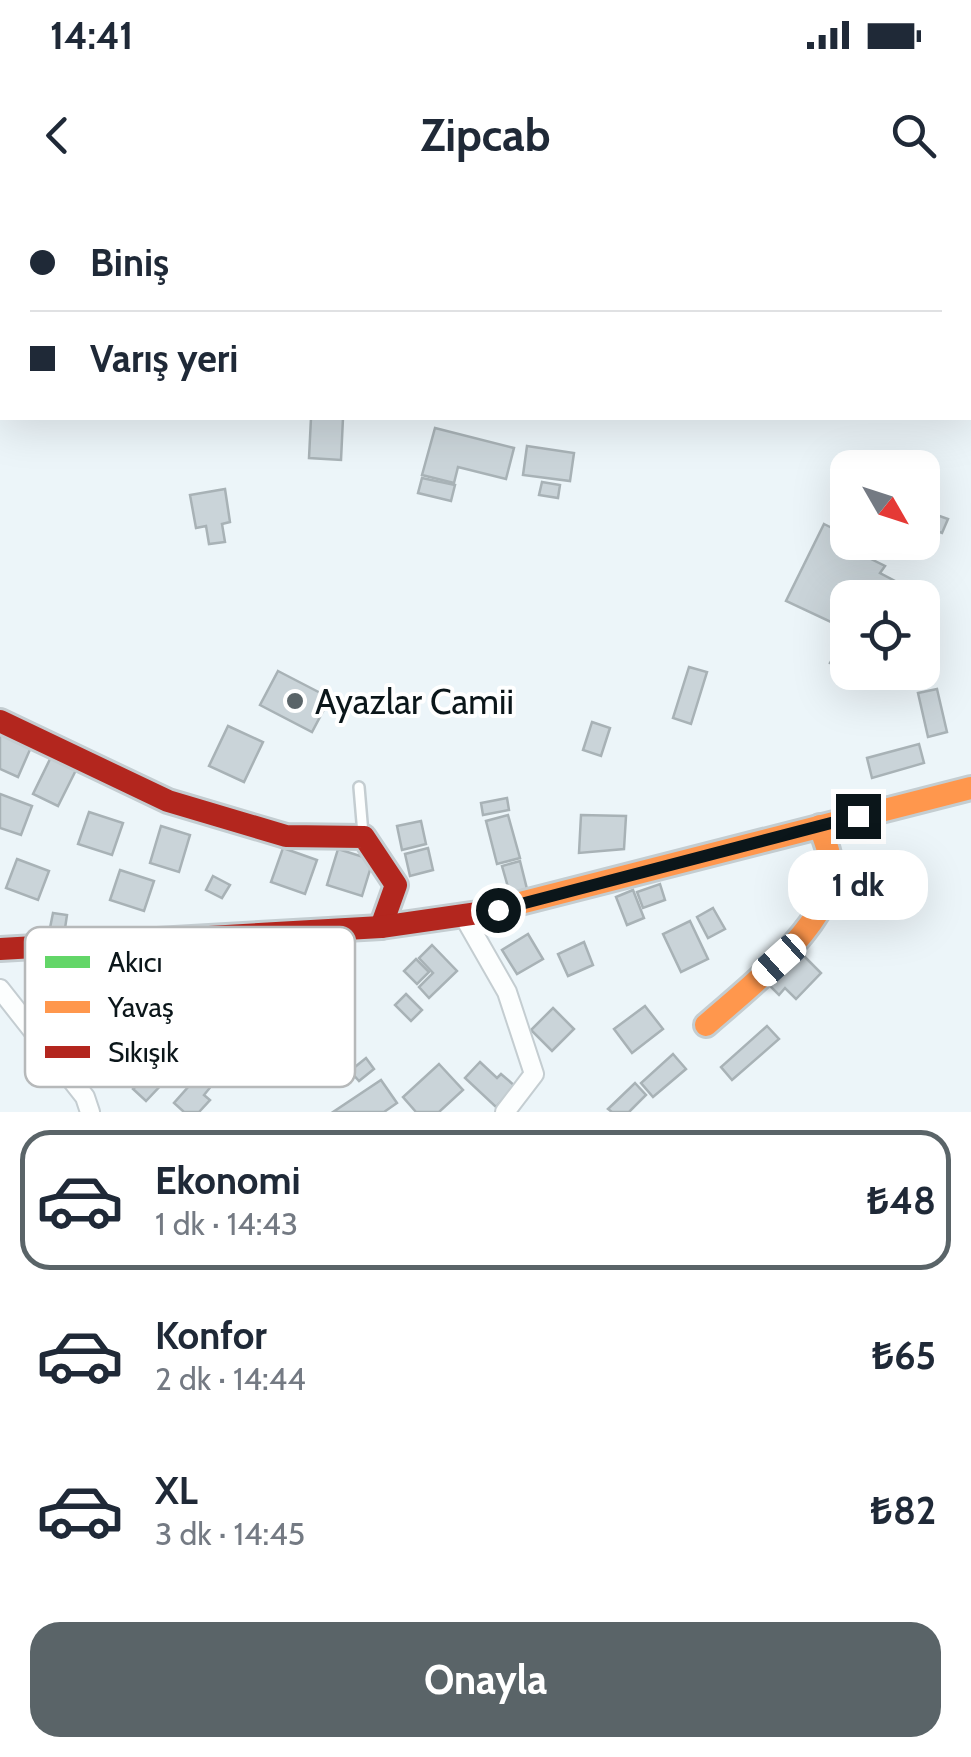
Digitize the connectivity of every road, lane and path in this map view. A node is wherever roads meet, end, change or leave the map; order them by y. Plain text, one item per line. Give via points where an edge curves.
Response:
1 (0, 721) edge
2 (359, 787) dead end
3 (971, 788) edge
4 (820, 826) junction
5 (364, 837) junction
6 (464, 915) junction
7 (381, 928) junction
8 (355, 929) edge
9 (25, 948) edge
10 (0, 949) edge
11 (0, 990) edge
12 (25, 1021) edge
13 (706, 1025) dead end
14 (77, 1087) edge
15 (90, 1112) edge
16 (506, 1112) edge

1 - 5 street via 168,800 286,836
2 - 5 lane
3 - 4 street
4 - 6 street
4 - 13 street via 832,874 814,916 779,960
5 - 7 street via 396,885
6 - 7 street
6 - 16 street via 506,992 534,1074
7 - 8 street
9 - 10 street
11 - 12 street
14 - 15 street

